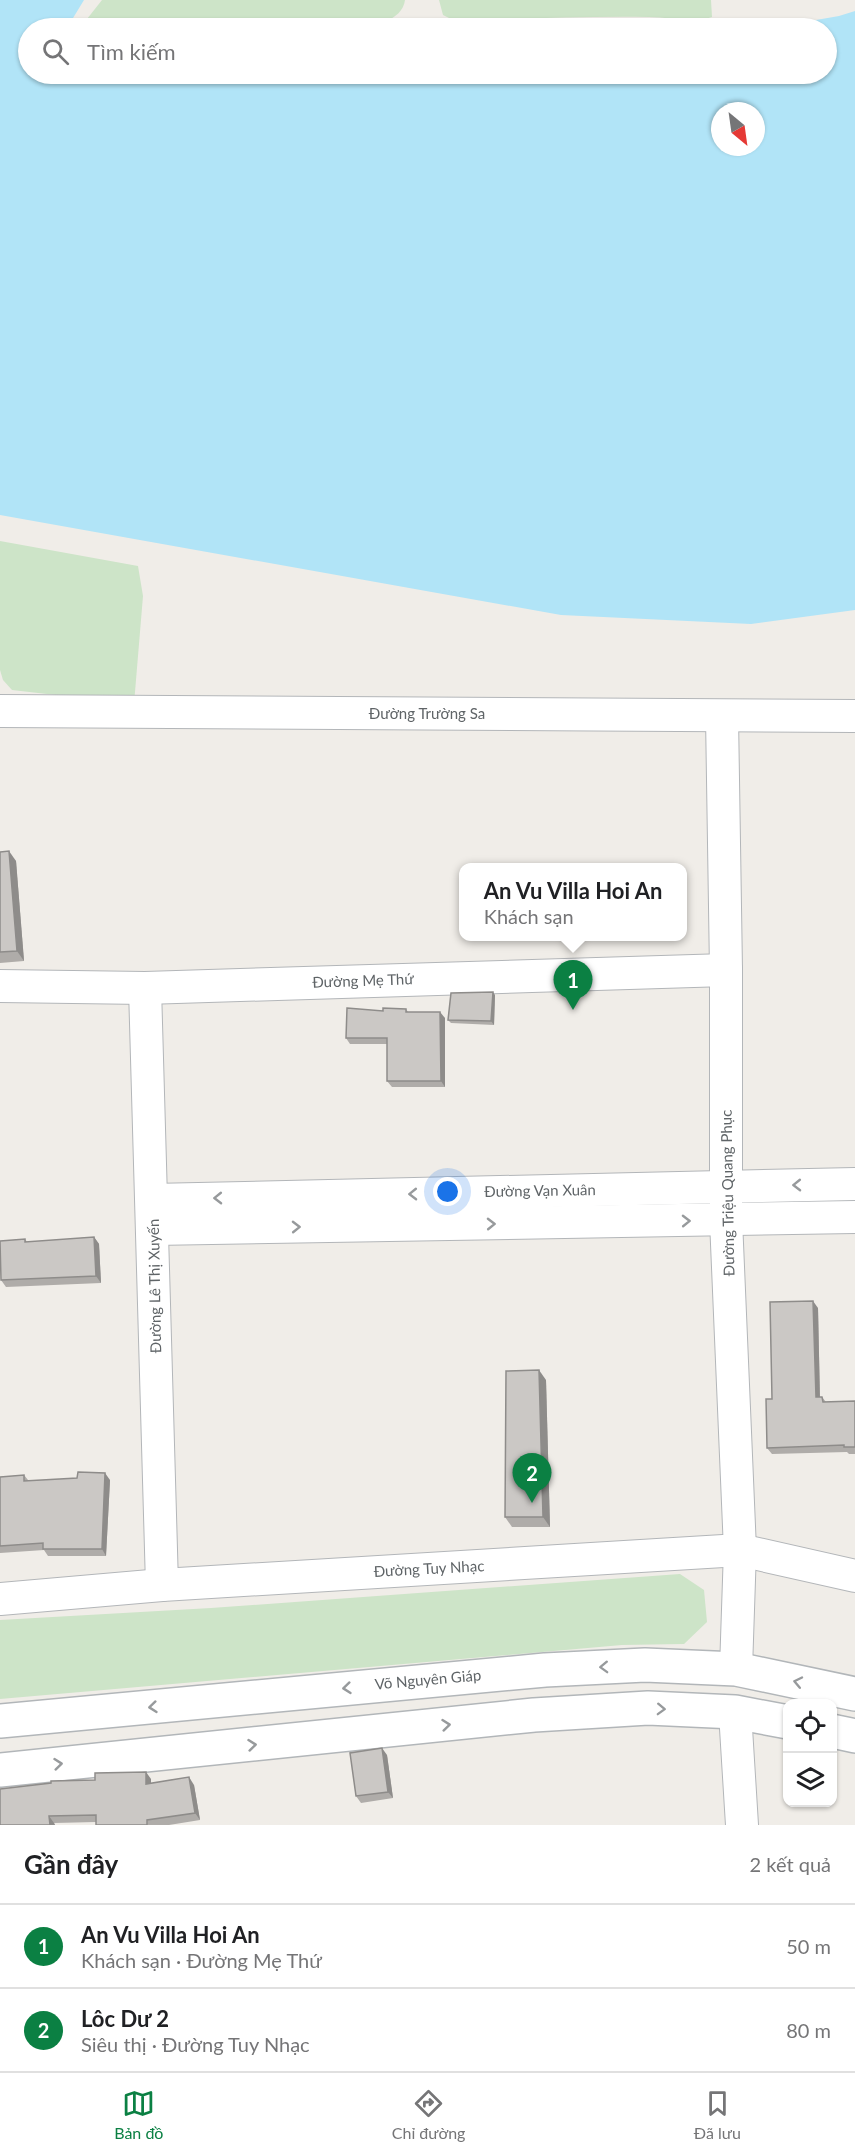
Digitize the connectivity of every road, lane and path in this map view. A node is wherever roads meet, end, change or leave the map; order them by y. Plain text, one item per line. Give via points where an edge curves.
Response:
1 (0, 711) edge
2 (722, 716) junction
3 (855, 716) edge
4 (726, 970) junction
5 (0, 986) edge
6 (145, 988) junction
7 (855, 1184) edge
8 (727, 1187) junction
9 (153, 1214) junction
10 (855, 1217) edge
11 (726, 1220) junction
12 (741, 1550) junction
13 (855, 1576) edge
14 (162, 1585) junction
15 (0, 1599) edge
16 (736, 1669) junction
17 (855, 1694) edge
18 (735, 1712) junction
19 (0, 1721) edge
20 (783, 1721) edge
21 (837, 1732) edge
22 (855, 1736) edge
23 (0, 1770) edge
24 (742, 1825) edge

1 - 2 street, Đường Trường Sa
2 - 3 street, Đường Trường Sa
2 - 4 street, Đường Triệu Quang Phục
4 - 6 street, Đường Mẹ Thứ
4 - 8 street, Đường Triệu Quang Phục
5 - 6 street, Đường Mẹ Thứ
6 - 9 street, Đường Lê Thị Xuyến
7 -> 8 street, Đường Vạn Xuân
8 -> 9 street, Đường Vạn Xuân
8 - 11 street, Đường Triệu Quang Phục
9 -> 11 street
9 - 14 street, Đường Lê Thị Xuyến
10 - 11 street
11 - 12 street, Đường Triệu Quang Phục
12 - 13 street, Đường Tuy Nhạc
12 - 14 street, Đường Tuy Nhạc
12 - 16 street, Đường Triệu Quang Phục
14 - 15 street, Đường Tuy Nhạc
17 -> 16 main road, Võ Nguyên Giáp
16 - 18 main road
16 -> 19 main road, Võ Nguyên Giáp via 645,1665 545,1670
18 - 20 main road
23 -> 18 main road via 534,1715 648,1708
18 - 24 street
21 - 22 main road

